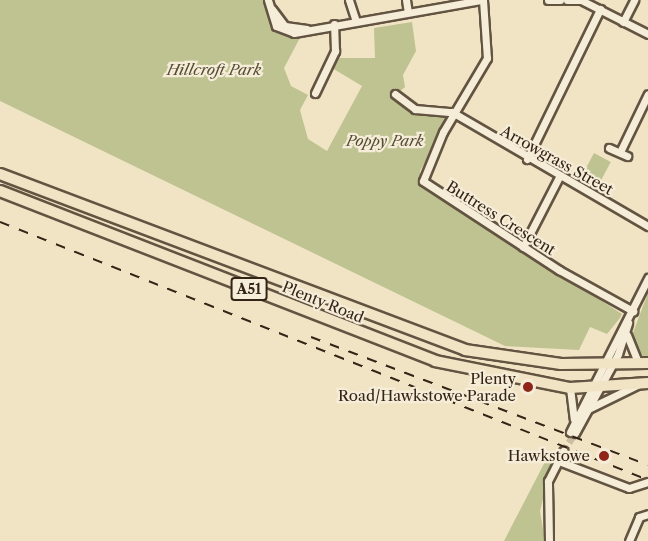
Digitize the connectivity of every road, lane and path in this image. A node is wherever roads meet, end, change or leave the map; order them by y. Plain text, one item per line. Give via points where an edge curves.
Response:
1 (349, 0) edge
2 (406, 0) edge
3 (483, 0) edge
4 (548, 0) edge
5 (560, 0) edge
6 (567, 0) edge
7 (581, 0) edge
8 (634, 0) edge
9 (269, 4) edge
10 (600, 9) junction
11 (408, 12) junction
12 (356, 21) junction
13 (623, 22) junction
14 (333, 24) junction
15 (648, 34) edge
16 (314, 93) dead end
17 (395, 94) dead end
18 (648, 94) edge
19 (456, 115) junction
20 (609, 148) dead end
21 (527, 159) junction
22 (0, 174) edge
23 (559, 177) junction
24 (0, 191) edge
25 (648, 226) edge
26 (524, 247) junction
27 (648, 278) edge
28 (633, 311) junction
29 (628, 321) junction
30 (627, 335) junction
31 (608, 364) junction
32 (643, 364) edge
33 (643, 384) edge
34 (597, 387) junction
35 (570, 388) junction
36 (590, 408) junction
37 (572, 431) junction
38 (648, 482) edge
39 (648, 514) edge
40 (549, 541) edge
41 (629, 541) edge

1 - 12 street
2 - 11 street
3 - 11 street
3 - 19 street via 489,52
4 - 5 street
6 - 7 street
7 - 10 street
8 - 13 street
9 - 14 street via 284,28 309,29
10 - 13 street
10 - 21 street
11 - 12 street
12 - 14 street
13 - 15 street
14 - 16 street via 335,51
17 - 19 street, Arrowgrass Street via 415,109 442,108
18 - 20 street via 623,154
19 - 21 street, Arrowgrass Street
19 - 26 street, Buttress Crescent via 423,181
21 - 23 street, Arrowgrass Street
22 - 31 highway, Plenty Road / A51 via 454,347 530,361
23 - 25 street, Arrowgrass Street
23 - 26 street
24 - 35 highway, Plenty Road / A51 via 413,354 478,373
26 - 28 street, Buttress Crescent
27 - 28 street
28 - 29 street
29 - 30 street
29 - 31 street
30 - 31 street
30 - 32 street
31 - 32 highway, Plenty Road / A51
31 - 34 street
33 - 34 highway, Plenty Road / A51
33 - 36 street
34 - 35 highway, Plenty Road / A51
34 - 36 street
34 - 37 street
35 - 37 street
36 - 37 street
38 - 40 street via 629,488 560,454 547,487
39 - 41 street via 639,517

